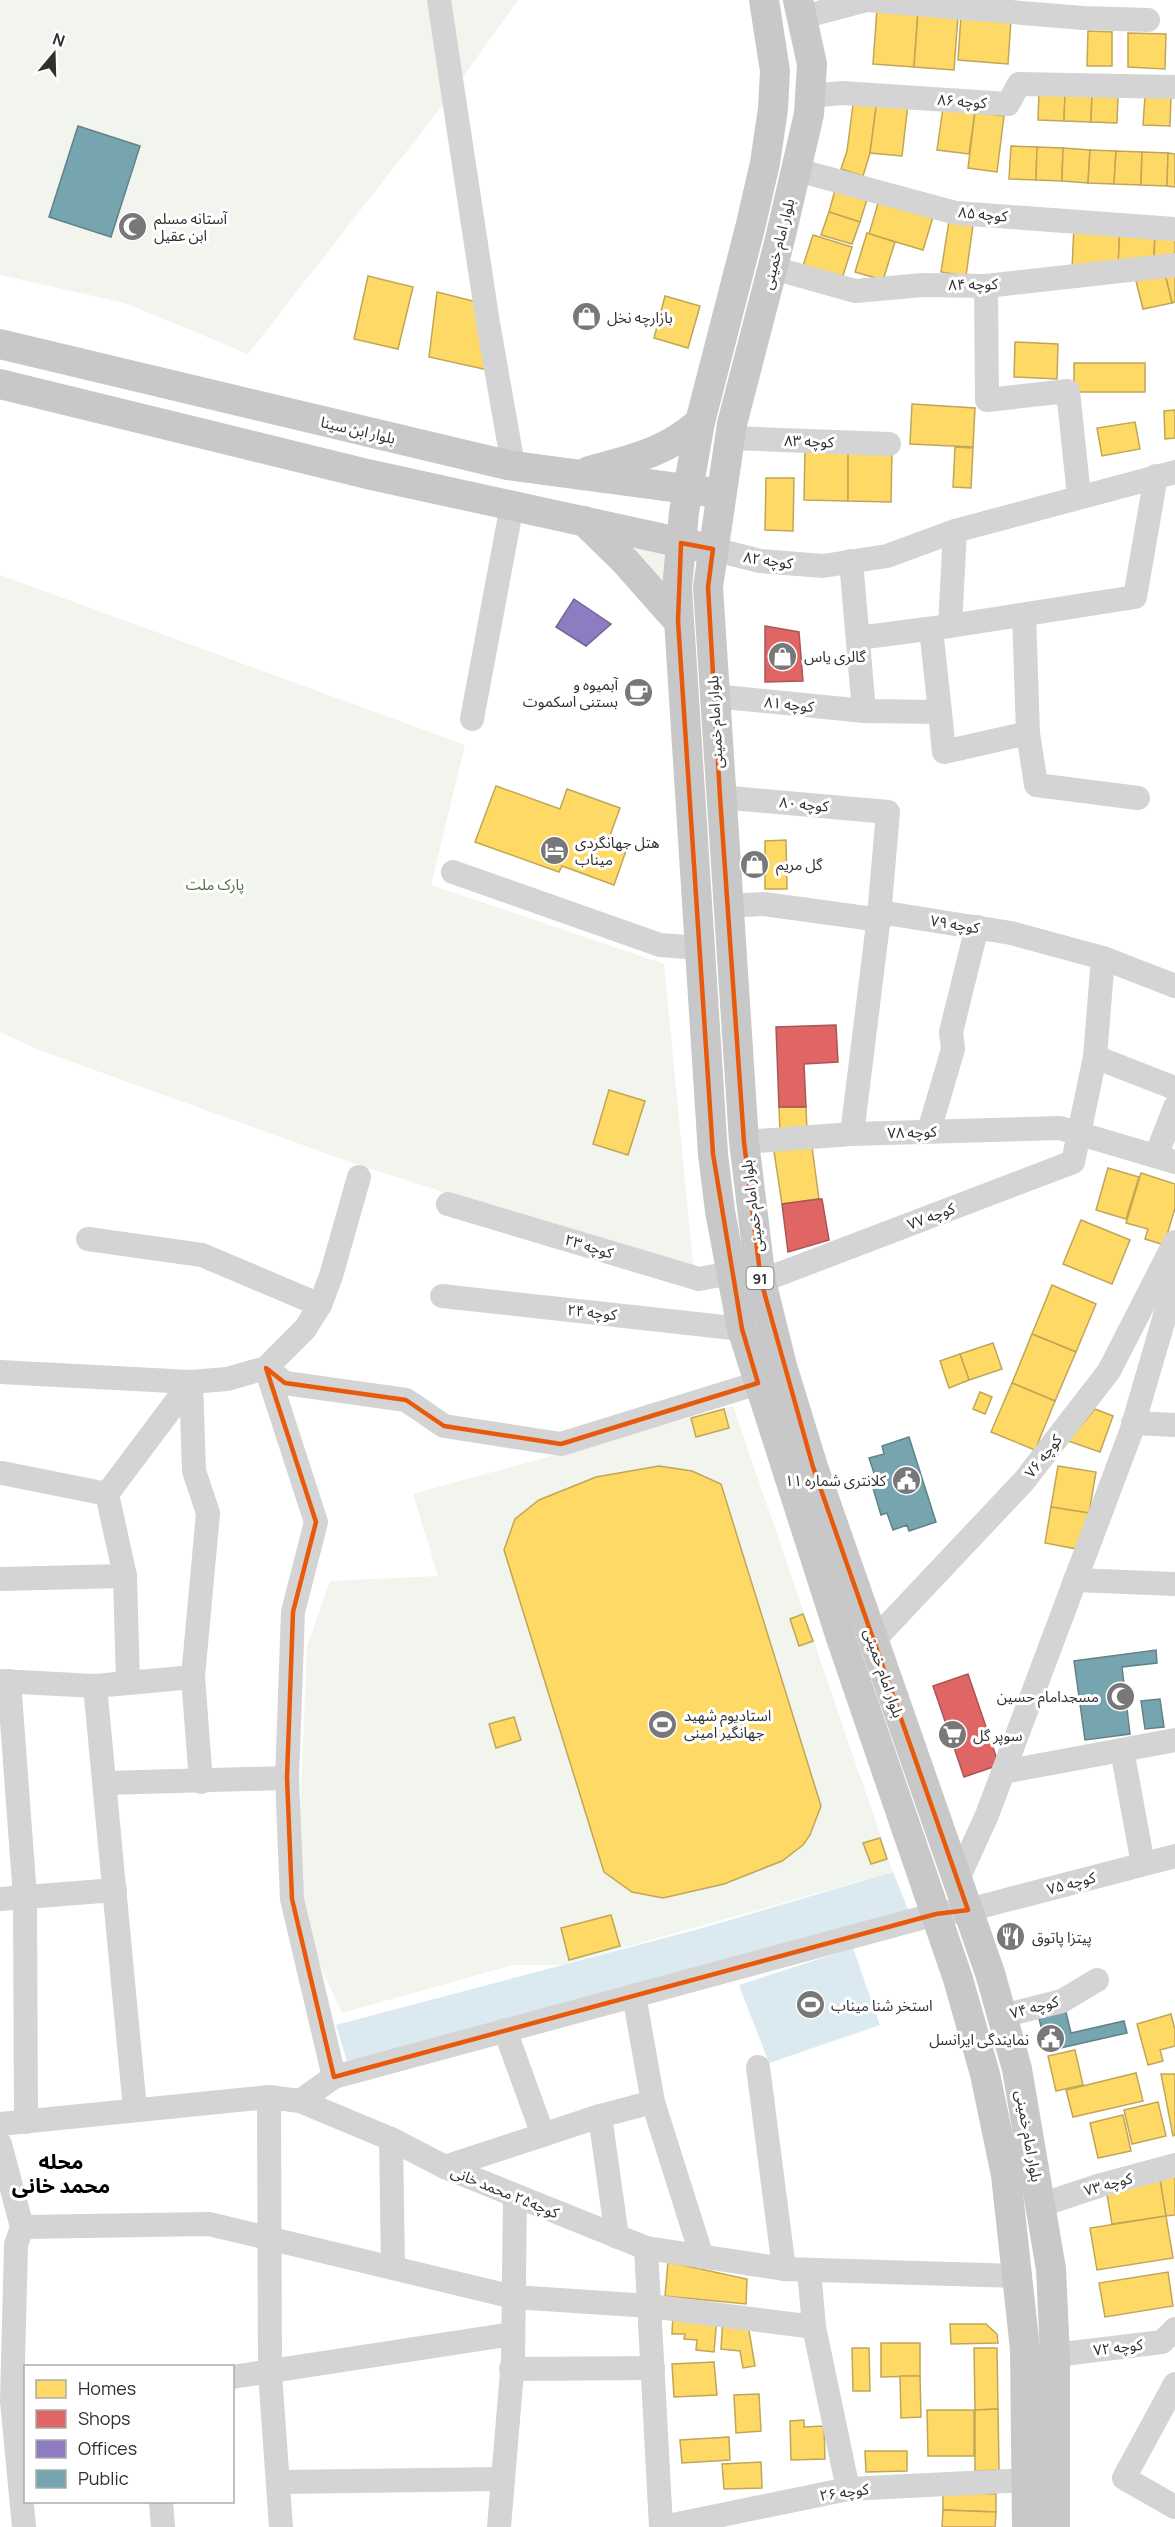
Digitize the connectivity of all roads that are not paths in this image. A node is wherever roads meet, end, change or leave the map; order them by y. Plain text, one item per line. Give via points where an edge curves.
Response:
1 (438, 0) edge
2 (764, 0) edge
3 (800, 8) edge
4 (1083, 9) edge
5 (1148, 20) dead end
6 (1175, 87) edge
7 (810, 96) junction
8 (796, 170) junction
9 (1175, 229) edge
10 (1175, 265) edge
11 (773, 268) junction
12 (986, 286) junction
13 (0, 344) edge
14 (0, 384) edge
15 (700, 422) junction
16 (729, 438) junction
17 (889, 444) dead end
18 (513, 465) junction
19 (577, 474) junction
20 (1166, 474) edge
21 (688, 489) junction
22 (720, 494) junction
23 (1079, 496) junction
24 (512, 506) junction
25 (584, 522) junction
26 (955, 531) junction
27 (681, 543) junction
28 (712, 549) junction
29 (851, 561) junction
30 (1024, 615) junction
31 (678, 621) junction
32 (940, 627) junction
33 (858, 638) junction
34 (714, 696) junction
35 (864, 711) junction
36 (940, 712) junction
37 (472, 719) dead end
38 (1028, 733) junction
39 (720, 797) junction
40 (1138, 798) dead end
41 (453, 872) dead end
42 (727, 906) junction
43 (879, 916) junction
44 (977, 927) junction
45 (701, 948) junction
46 (1103, 958) junction
47 (1175, 986) edge
48 (1095, 1058) junction
49 (1175, 1088) edge
50 (1175, 1107) edge
51 (929, 1131) junction
52 (1080, 1132) junction
53 (852, 1134) junction
54 (744, 1142) junction
55 (1166, 1159) edge
56 (359, 1177) dead end
57 (448, 1204) dead end
58 (88, 1239) dead end
59 (1175, 1242) edge
60 (731, 1272) junction
61 (761, 1281) junction
62 (1175, 1281) edge
63 (442, 1296) dead end
64 (320, 1305) junction
65 (742, 1329) junction
66 (266, 1368) junction
67 (0, 1372) edge
68 (191, 1382) junction
69 (758, 1383) junction
70 (1133, 1423) junction
71 (1175, 1425) edge
72 (1, 1472) edge
73 (107, 1494) junction
74 (125, 1576) junction
75 (0, 1579) edge
76 (1075, 1580) junction
77 (1175, 1584) edge
78 (873, 1641) junction
79 (193, 1677) junction
80 (5, 1681) edge
81 (128, 1682) junction
82 (95, 1686) junction
83 (1175, 1740) edge
84 (1122, 1750) junction
85 (1003, 1772) junction
86 (287, 1778) junction
87 (201, 1782) junction
88 (106, 1783) junction
89 (9, 1798) edge
90 (1175, 1856) edge
91 (1143, 1864) junction
92 (957, 1881) junction
93 (115, 1890) junction
94 (26, 1897) junction
95 (0, 1899) edge
96 (968, 1910) junction
97 (936, 1914) junction
98 (1097, 1980) dead end
99 (634, 1995) junction
100 (1002, 2016) junction
101 (505, 2031) junction
102 (758, 2067) dead end
103 (334, 2077) junction
104 (269, 2097) junction
105 (300, 2101) junction
106 (652, 2102) junction
107 (135, 2109) junction
108 (600, 2116) junction
109 (27, 2122) junction
110 (0, 2124) edge
111 (543, 2135) junction
112 (391, 2139) junction
113 (0, 2144) edge
114 (1175, 2165) edge
115 (445, 2167) junction
116 (515, 2196) junction
117 (1041, 2205) junction
118 (617, 2237) junction
119 (271, 2239) junction
120 (13, 2240) edge
121 (646, 2248) junction
122 (702, 2257) junction
123 (393, 2268) junction
124 (784, 2269) junction
125 (809, 2270) junction
126 (1018, 2276) junction
127 (514, 2297) junction
128 (650, 2306) junction
129 (814, 2327) junction
130 (1175, 2329) edge
131 (513, 2334) junction
132 (1055, 2355) junction
133 (654, 2368) junction
134 (511, 2369) junction
135 (270, 2373) junction
136 (234, 2378) edge
137 (1175, 2384) edge
138 (19, 2400) edge
139 (9, 2458) edge
140 (503, 2479) junction
141 (1027, 2480) junction
142 (278, 2482) junction
143 (848, 2489) junction
144 (161, 2503) edge
145 (1175, 2507) edge
146 (24, 2527) edge
147 (163, 2527) edge
148 (281, 2527) edge
149 (499, 2527) edge
150 (662, 2527) edge
151 (1027, 2527) edge
152 (1055, 2527) edge

1 - 18 street
2 - 15 main road, بلوار امام خمینی / 91 via 775,71 773,110
3 - 4 street via 867,0
3 - 7 main road, بلوار امام خمینی / 91 via 812,64
4 - 5 street
6 - 7 street, کوچه ۸۶ via 1019,84 1008,104 842,93
7 - 8 main road, بلوار امام خمینی / 91
8 - 9 street, کوچه ۸۵ via 956,213
8 - 11 main road, بلوار امام خمینی / 91
10 - 12 street, کوچه ۸۴
11 - 12 street, کوچه ۸۴ via 855,291 923,285
11 - 16 main road, بلوار امام خمینی / 91
12 - 23 street via 987,400 1068,391
13 - 18 main road, بلوار ابن سینا
14 - 24 main road
15 - 19 main road via 681,439 654,454
15 - 21 main road, بلوار امام خمینی / 91
16 - 17 street, کوچه ۸۳
16 - 22 main road, بلوار امام خمینی / 91
18 - 19 main road, بلوار ابن سینا
19 - 21 main road, بلوار ابن سینا
20 - 23 street, کوچه ۸۲
20 - 30 street via 1135,597
21 - 22 main road, بلوار ابن سینا
21 - 27 main road, بلوار امام خمینی / 91
22 - 28 main road, بلوار امام خمینی / 91
23 - 26 street, کوچه ۸۲
24 - 25 main road
24 - 37 street
25 - 27 main road
25 - 31 main road via 626,561
26 - 29 street, کوچه ۸۲ via 887,556
26 - 32 street
27 - 28 main road
27 - 31 main road, بلوار امام خمینی / 91
28 - 29 street, کوچه ۸۲ via 760,561 823,566
28 - 34 main road, بلوار امام خمینی / 91 via 708,588
29 - 33 street
30 - 32 street
30 - 38 street
31 - 45 main road, بلوار امام خمینی / 91
32 - 33 street
32 - 36 street
33 - 35 street
34 - 35 street, کوچه ۸۱
34 - 39 main road, بلوار امام خمینی / 91
35 - 36 street, کوچه ۸۱
36 - 38 street via 944,752
38 - 40 street via 1036,784
39 - 42 main road, بلوار امام خمینی / 91
39 - 43 street, کوچه ۸۰ via 888,812
41 - 45 street via 660,945
42 - 43 street, کوچه ۷۹ via 764,904 866,918
42 - 54 main road, بلوار امام خمینی / 91
43 - 44 street, کوچه ۷۹ via 892,914
43 - 53 street
44 - 46 street, کوچه ۷۹
44 - 51 street via 951,1032 953,1049
45 - 60 main road, بلوار امام خمینی / 91 via 713,1154
46 - 47 street, کوچه ۷۹
46 - 48 street
48 - 49 street
48 - 52 street
50 - 55 street
51 - 52 street, کوچه ۷۸ via 1060,1128
51 - 53 street, کوچه ۷۸
52 - 55 street, کوچه ۷۸
52 - 61 street, کوچه ۷۷ via 1073,1162
53 - 54 street, کوچه ۷۸
54 - 61 main road, بلوار امام خمینی / 91
56 - 64 street
57 - 60 street, کوچه ۲۳ via 699,1279
58 - 64 street via 202,1255
59 - 78 street, کوچه ۷۶ via 1109,1371 1024,1481
60 - 65 main road, بلوار امام خمینی / 91
61 - 78 main road, بلوار امام خمینی / 91 via 813,1467
62 - 70 street
63 - 65 street, کوچه ۲۴
64 - 66 street via 305,1329
65 - 69 main road, بلوار امام خمینی / 91
66 - 68 street via 227,1379
66 - 69 street via 285,1383 406,1400 444,1426 561,1444
66 - 86 street via 316,1522 293,1612
67 - 68 street
68 - 73 street
68 - 79 street via 194,1471 208,1513
69 - 97 main road, بلوار امام خمینی / 91
70 - 71 street
70 - 76 street
72 - 73 street
73 - 74 street
74 - 75 street
74 - 81 street
76 - 77 street
76 - 85 street
78 - 92 main road, بلوار امام خمینی / 91
79 - 81 street
79 - 87 street
80 - 82 street
80 - 89 street
81 - 82 street
82 - 88 street
83 - 84 street
84 - 85 street
84 - 91 street
85 - 92 street
86 - 87 street
86 - 103 street via 292,1899
87 - 88 street
88 - 93 street
89 - 94 street
90 - 91 street, کوچه ۷۵
91 - 96 street, کوچه ۷۵
92 - 96 main road, بلوار امام خمینی / 91
93 - 94 street
93 - 107 street
94 - 95 street
94 - 109 street
96 - 97 street, کوچه ۷۵
96 - 100 main road, بلوار امام خمینی / 91
97 - 99 street, کوچه ۷۵
97 - 126 main road, بلوار امام خمینی / 91 via 985,2074 1006,2175
98 - 100 street, کوچه ۷۴ via 1062,2001
99 - 101 street, کوچه ۷۵
99 - 106 street
100 - 117 main road, بلوار امام خمینی / 91 via 1017,2069
101 - 103 street, کوچه ۷۵
101 - 111 street
102 - 124 street
103 - 105 street
104 - 105 street, کوچه۲۵ محمد خانی
104 - 107 street, کوچه۲۵ محمد خانی
104 - 119 street
105 - 112 street, کوچه۲۵ محمد خانی
106 - 108 street
106 - 122 street
107 - 109 street, کوچه۲۵ محمد خانی
108 - 111 street
108 - 118 street
109 - 110 street, کوچه۲۵ محمد خانی
111 - 115 street
112 - 115 street, کوچه۲۵ محمد خانی
112 - 123 street
113 - 120 street
114 - 117 street, کوچه ۷۳
115 - 116 street, کوچه۲۵ محمد خانی
116 - 118 street, کوچه۲۵ محمد خانی
116 - 127 street
117 - 132 main road, بلوار امام خمینی / 91 via 1051,2269
118 - 121 street, کوچه۲۵ محمد خانی
119 - 120 street via 209,2224
119 - 123 street
119 - 135 street
120 - 138 street
121 - 122 street, کوچه۲۵ محمد خانی
121 - 128 street, کوچه ۲۶
122 - 124 street, کوچه۲۵ محمد خانی
123 - 127 street
124 - 125 street, کوچه۲۵ محمد خانی
125 - 126 street, کوچه۲۵ محمد خانی
125 - 129 street
126 - 141 main road, بلوار امام خمینی / 91 via 1025,2349
127 - 128 street
127 - 131 street
128 - 129 street
128 - 133 street, کوچه ۲۶
129 - 143 street
130 - 132 street, کوچه ۷۲ via 1162,2342
131 - 134 street
131 - 135 street
132 - 152 main road, بلوار امام خمینی / 91
133 - 134 street
133 - 150 street, کوچه ۲۶
134 - 140 street
135 - 136 street
135 - 142 street
137 - 145 street via 1124,2478
138 - 139 street
139 - 146 street
140 - 142 street
140 - 149 street
141 - 143 street, کوچه ۲۶
141 - 151 main road, بلوار امام خمینی / 91
142 - 148 street
143 - 150 street, کوچه ۲۶
144 - 147 street

